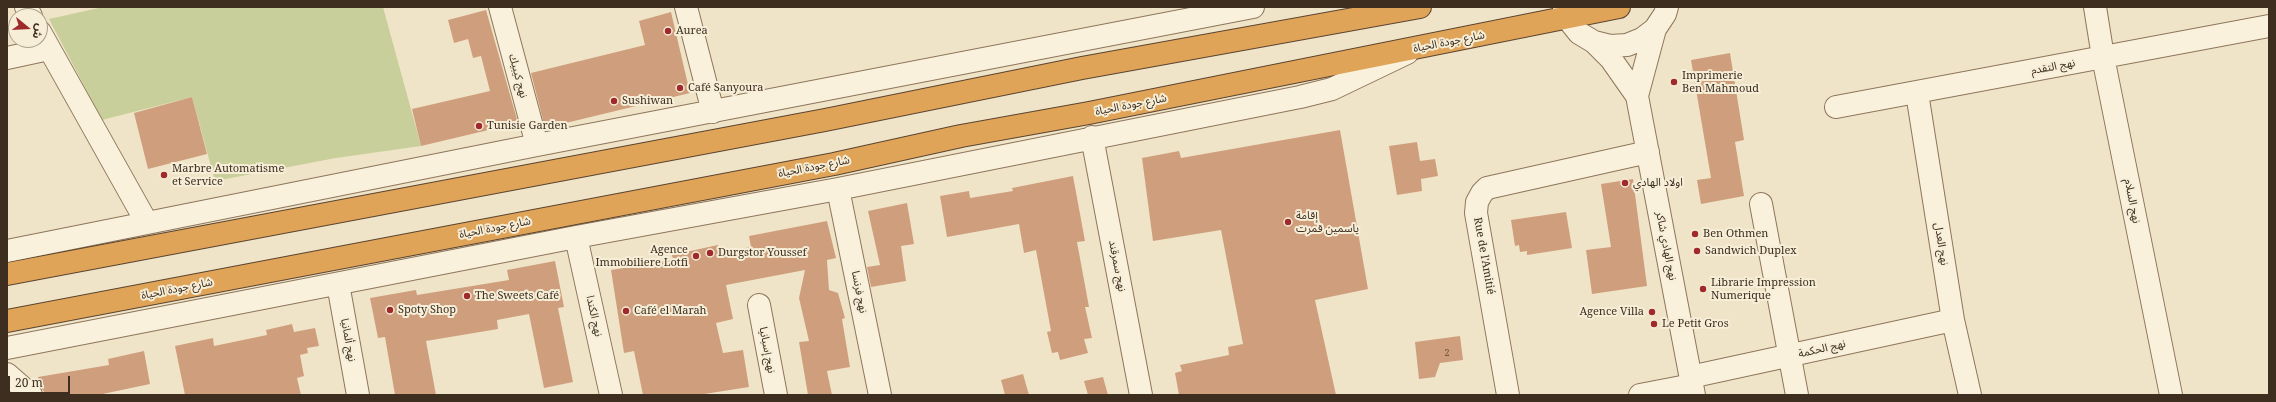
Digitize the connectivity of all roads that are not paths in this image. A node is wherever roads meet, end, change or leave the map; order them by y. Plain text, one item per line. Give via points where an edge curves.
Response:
1 (500, 7) edge
2 (686, 7) edge
3 (1253, 7) edge
4 (1420, 7) edge
5 (1619, 7) edge
6 (1667, 7) edge
7 (2095, 7) edge
8 (1565, 12) edge
9 (2269, 26) edge
10 (1655, 29) junction
11 (1594, 42) junction
12 (48, 45) edge
13 (28, 48) edge
14 (1416, 48) junction
15 (2103, 57) junction
16 (7, 58) edge
17 (1917, 93) junction
18 (1637, 96) junction
19 (1836, 107) dead end
20 (713, 112) junction
21 (1092, 137) junction
22 (537, 145) junction
23 (1648, 152) junction
24 (838, 189) junction
25 (1761, 204) dead end
26 (147, 223) junction
27 (576, 237) junction
28 (7, 251) edge
29 (7, 274) edge
30 (338, 284) junction
31 (759, 305) dead end
32 (1953, 320) junction
33 (7, 321) edge
34 (7, 348) edge
35 (1789, 357) junction
36 (1692, 386) edge
37 (605, 394) edge
38 (358, 395) edge
39 (776, 395) edge
40 (880, 395) edge
41 (1141, 395) edge
42 (1508, 395) edge
43 (1640, 395) edge
44 (1797, 395) edge
45 (1970, 395) edge
46 (2171, 395) edge

1 - 22 street, نهج كيبيك
2 - 20 street
3 - 20 street
4 - 29 highway via 1082,68 802,124
5 - 8 highway, شارع جودة الحياة
6 - 10 street
7 - 15 street, نهج السلام
8 - 11 street via 1579,32
8 - 14 highway, شارع جودة الحياة
9 - 15 street, نهج التقدم
10 - 11 street via 1642,39 1627,45 1610,46
10 - 18 street
11 - 18 street via 1611,59
12 - 26 street
13 - 16 street
14 - 21 street via 1332,89
14 - 33 highway, شارع جودة الحياة via 961,136 834,164
15 - 17 street, نهج التقدم
15 - 46 street, نهج السلام
17 - 19 street, نهج التقدم
17 - 32 street, نهج العدل
18 - 23 street, نهج الهادي شاكر
20 - 22 street
21 - 24 street
21 - 41 street, نهج سمرقند
22 - 26 street
23 - 36 street, نهج الهادي شاكر
23 - 42 street, Rue de l'Amitié via 1487,188 1482,193 1476,214
24 - 27 street
24 - 40 street, نهج فرنسا
25 - 35 street
26 - 28 street
27 - 30 street
27 - 37 street, نهج الكندا
30 - 34 street
30 - 38 street, نهج ألمانيا
31 - 39 street, نهج إسبانيا
32 - 35 street, نهج الحكمة
32 - 45 street, نهج العدل
35 - 36 street, نهج الحكمة
35 - 44 street
36 - 43 street, نهج الحكمة

